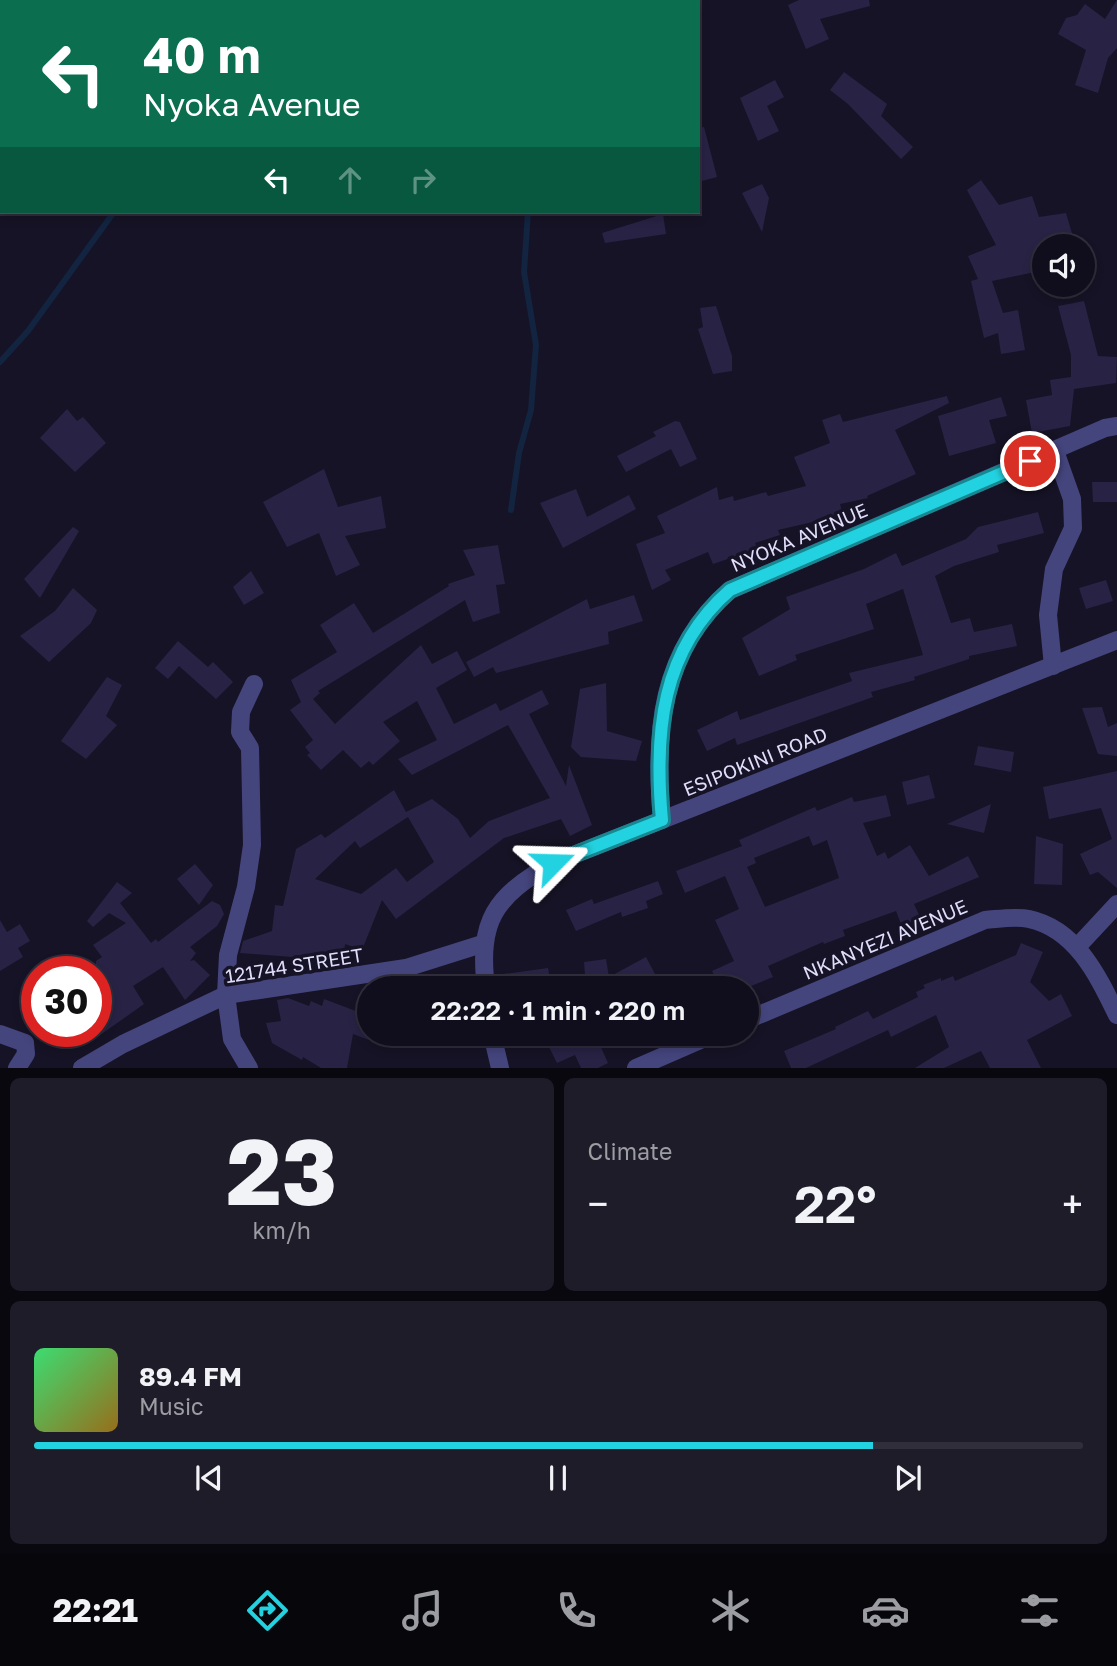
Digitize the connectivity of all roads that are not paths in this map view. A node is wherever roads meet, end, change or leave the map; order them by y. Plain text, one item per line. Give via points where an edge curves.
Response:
1 (1117, 426) edge
2 (1055, 451) junction
3 (1117, 640) edge
4 (1053, 666) junction
5 (254, 684) dead end
6 (662, 820) junction
7 (1117, 904) edge
8 (482, 944) junction
9 (1078, 946) junction
10 (485, 976) edge
11 (226, 995) junction
12 (759, 1015) edge
13 (1117, 1015) edge
14 (0, 1034) edge
15 (495, 1046) edge
16 (686, 1046) edge
17 (17, 1068) edge
18 (82, 1068) edge
19 (249, 1068) edge
20 (500, 1068) edge
21 (636, 1068) edge

1 - 2 street, NYOKA AVENUE
2 - 4 street via 1072,499 1073,528 1054,569 1048,615
2 - 6 street, NYOKA AVENUE via 730,590 709,608 681,648 668,689 658,782
3 - 4 street, ESIPOKINI ROAD
4 - 6 street, ESIPOKINI ROAD
5 - 11 street via 241,712 240,732 250,748 252,845 228,955
6 - 8 street, ESIPOKINI ROAD via 553,863 523,881 493,915
7 - 9 street
8 - 10 street, ESIPOKINI ROAD
8 - 11 street, 121744 STREET via 406,968
9 - 12 street, NKANYEZI AVENUE via 1067,936 1026,918 985,920
9 - 13 street, NKANYEZI AVENUE
11 - 18 street, 121744 STREET
11 - 19 street via 232,1039
14 - 17 street via 25,1043 26,1054
15 - 20 street
16 - 21 street

